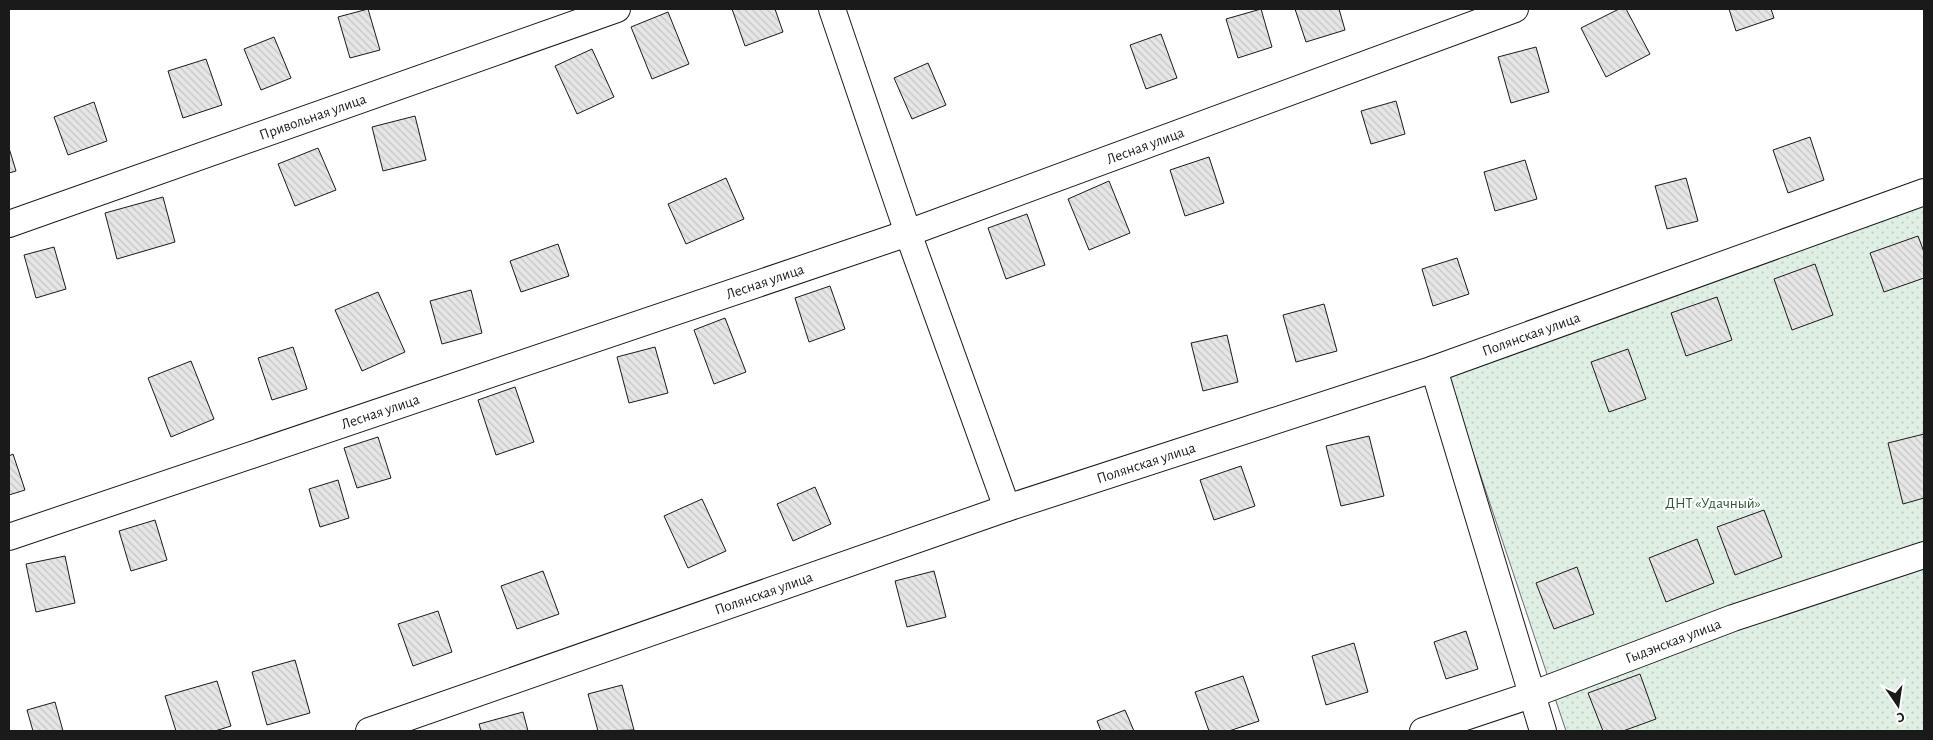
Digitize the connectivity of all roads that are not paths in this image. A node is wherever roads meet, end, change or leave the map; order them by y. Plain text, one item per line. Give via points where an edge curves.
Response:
1 (617, 9) edge
2 (832, 9) edge
3 (1515, 9) edge
4 (1924, 192) edge
5 (9, 224) edge
6 (908, 232) junction
7 (1434, 368) junction
8 (1007, 508) junction
9 (9, 538) edge
10 (1924, 555) edge
11 (1531, 695) junction
12 (368, 731) edge
13 (1423, 731) edge
14 (1543, 731) edge

1 - 5 street, Привольная улица
2 - 6 street
3 - 6 street, Лесная улица
4 - 7 street, Полянская улица
6 - 8 street
6 - 9 street, Лесная улица
7 - 8 street, Полянская улица
7 - 11 street
8 - 12 street, Полянская улица
10 - 11 street, Гыдэнская улица via 1733,618
11 - 13 street, Гыдэнская улица
11 - 14 street

